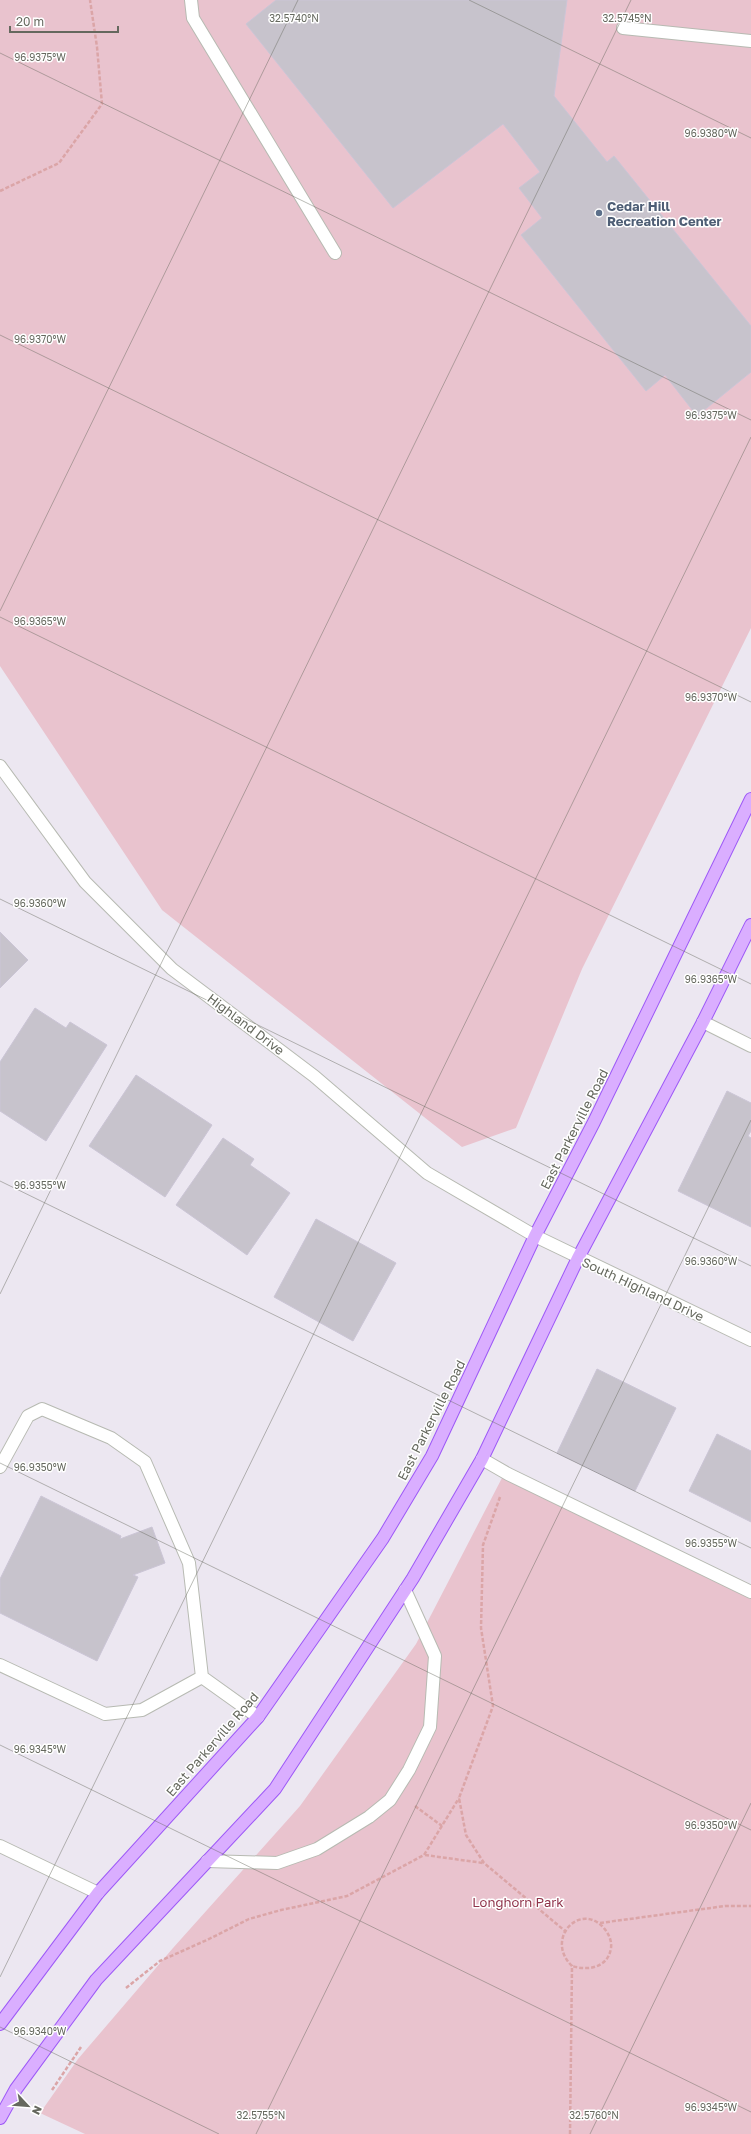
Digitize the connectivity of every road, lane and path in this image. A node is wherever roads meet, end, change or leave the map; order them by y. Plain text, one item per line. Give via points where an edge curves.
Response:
1 (90, 0) edge
2 (191, 0) edge
3 (623, 28) dead end
4 (751, 41) edge
5 (0, 191) edge
6 (334, 253) dead end
7 (0, 766) edge
8 (751, 799) edge
9 (751, 925) edge
10 (703, 1022) junction
11 (751, 1046) edge
12 (534, 1236) junction
13 (578, 1258) junction
14 (751, 1340) edge
15 (482, 1459) junction
16 (0, 1467) edge
17 (501, 1495) dead end
18 (405, 1590) junction
19 (751, 1592) edge
20 (0, 1665) edge
21 (202, 1678) junction
22 (258, 1717) junction
23 (396, 1791) junction
24 (459, 1798) junction
25 (442, 1826) junction
26 (0, 1846) edge
27 (424, 1855) junction
28 (207, 1861) junction
29 (484, 1863) junction
30 (98, 1893) junction
31 (751, 1906) edge
32 (599, 1923) junction
33 (565, 1931) junction
34 (572, 1966) junction
35 (120, 1993) dead end
36 (0, 2024) edge
37 (85, 2041) dead end
38 (52, 2090) dead end
39 (0, 2118) edge
40 (570, 2134) edge

1 - 5 path via 102,104 59,163
2 - 6 street via 193,18
3 - 4 street
7 - 12 street, Highland Drive via 85,882 172,969 314,1076 427,1173
8 - 12 main road, East Parkerville Road via 594,1122
9 - 10 main road
10 - 11 street
10 - 13 main road
12 - 13 street, South Highland Drive
12 - 22 main road, East Parkerville Road via 432,1456 382,1538
13 - 14 street, South Highland Drive
13 - 15 main road
15 - 18 main road
15 - 19 street
16 - 21 street via 28,1416 42,1409 111,1438 145,1462 189,1563
17 - 24 path via 483,1546 481,1628 493,1706
18 - 23 street via 435,1656 430,1727
18 - 28 main road via 275,1789
20 - 21 street via 105,1714 142,1710
21 - 22 street
22 - 30 main road, East Parkerville Road
23 - 25 path
23 - 28 street via 390,1800 369,1817 317,1849 277,1863
24 - 25 path
24 - 29 path via 466,1835
25 - 27 path
26 - 30 street
27 - 29 path
27 - 35 path via 347,1896 249,1919 210,1940 160,1961
28 - 39 main road via 96,1980 16,2090
29 - 33 path
30 - 36 main road, East Parkerville Road
31 - 32 path via 724,1906
32 - 33 path via 590,1919 580,1920
32 - 34 path via 610,1939 607,1958 591,1969
33 - 34 path via 561,1940 562,1950 565,1959
34 - 40 path
37 - 38 path

